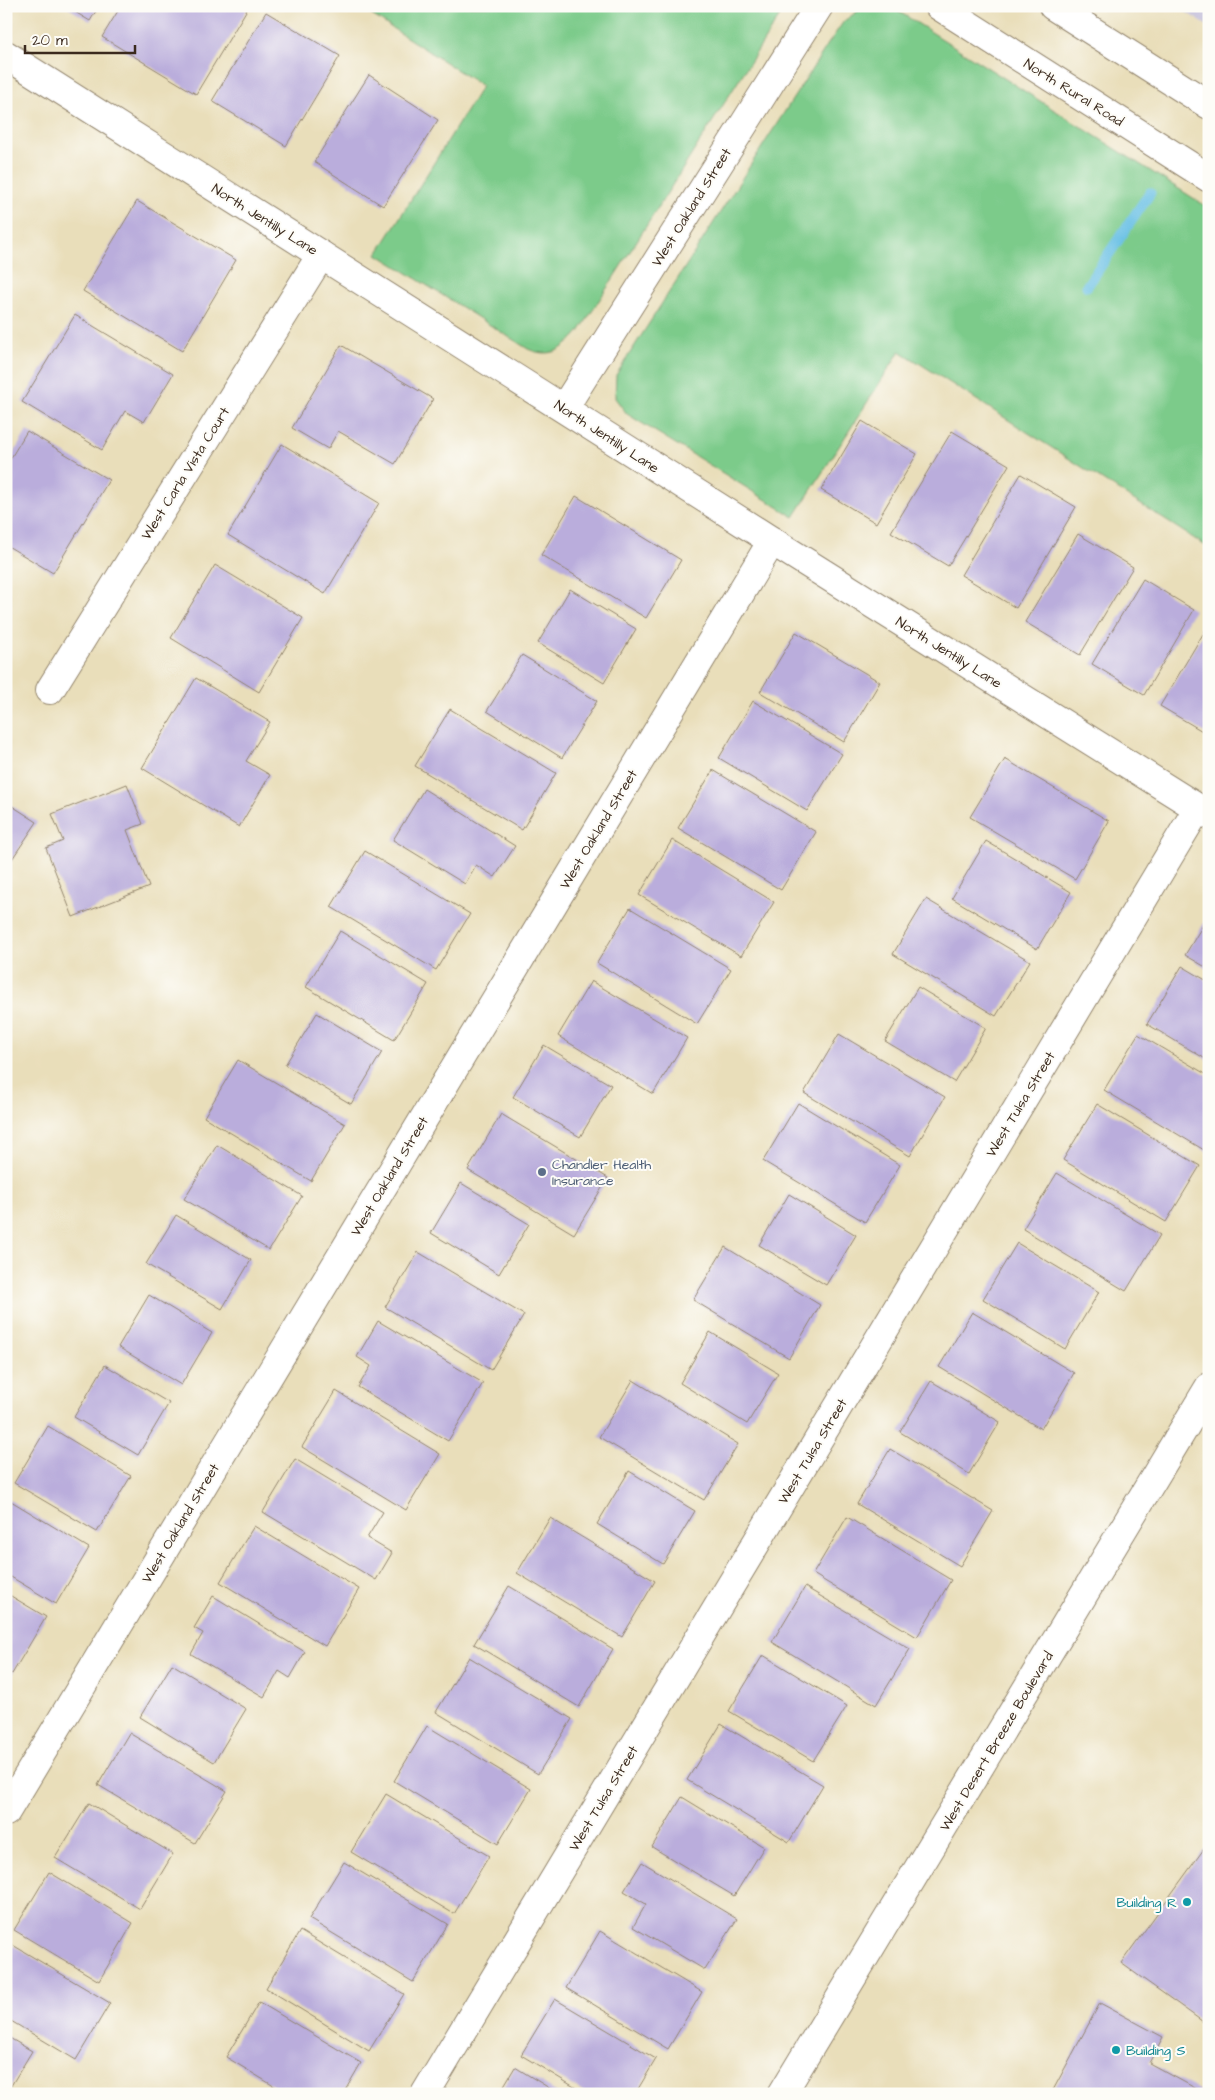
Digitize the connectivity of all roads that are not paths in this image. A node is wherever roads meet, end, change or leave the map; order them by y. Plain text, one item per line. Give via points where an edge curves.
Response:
1 (819, 6) edge
2 (939, 6) edge
3 (1053, 6) edge
4 (6, 55) edge
5 (1209, 105) edge
6 (1209, 178) edge
7 (321, 255) junction
8 (564, 408) junction
9 (772, 541) junction
10 (50, 690) dead end
11 (1203, 811) edge
12 (1209, 1387) edge
13 (6, 1812) edge
14 (425, 2094) edge
15 (782, 2094) edge

1 - 8 street, West Oakland Street
2 - 6 street, North Rural Road
3 - 5 street
4 - 7 street, North Jentilly Lane
7 - 8 street, North Jentilly Lane
7 - 10 street, West Carla Vista Court
8 - 9 street, North Jentilly Lane
9 - 11 street, North Jentilly Lane
9 - 13 street, West Oakland Street
11 - 14 street, West Tulsa Street
12 - 15 street, West Desert Breeze Boulevard

